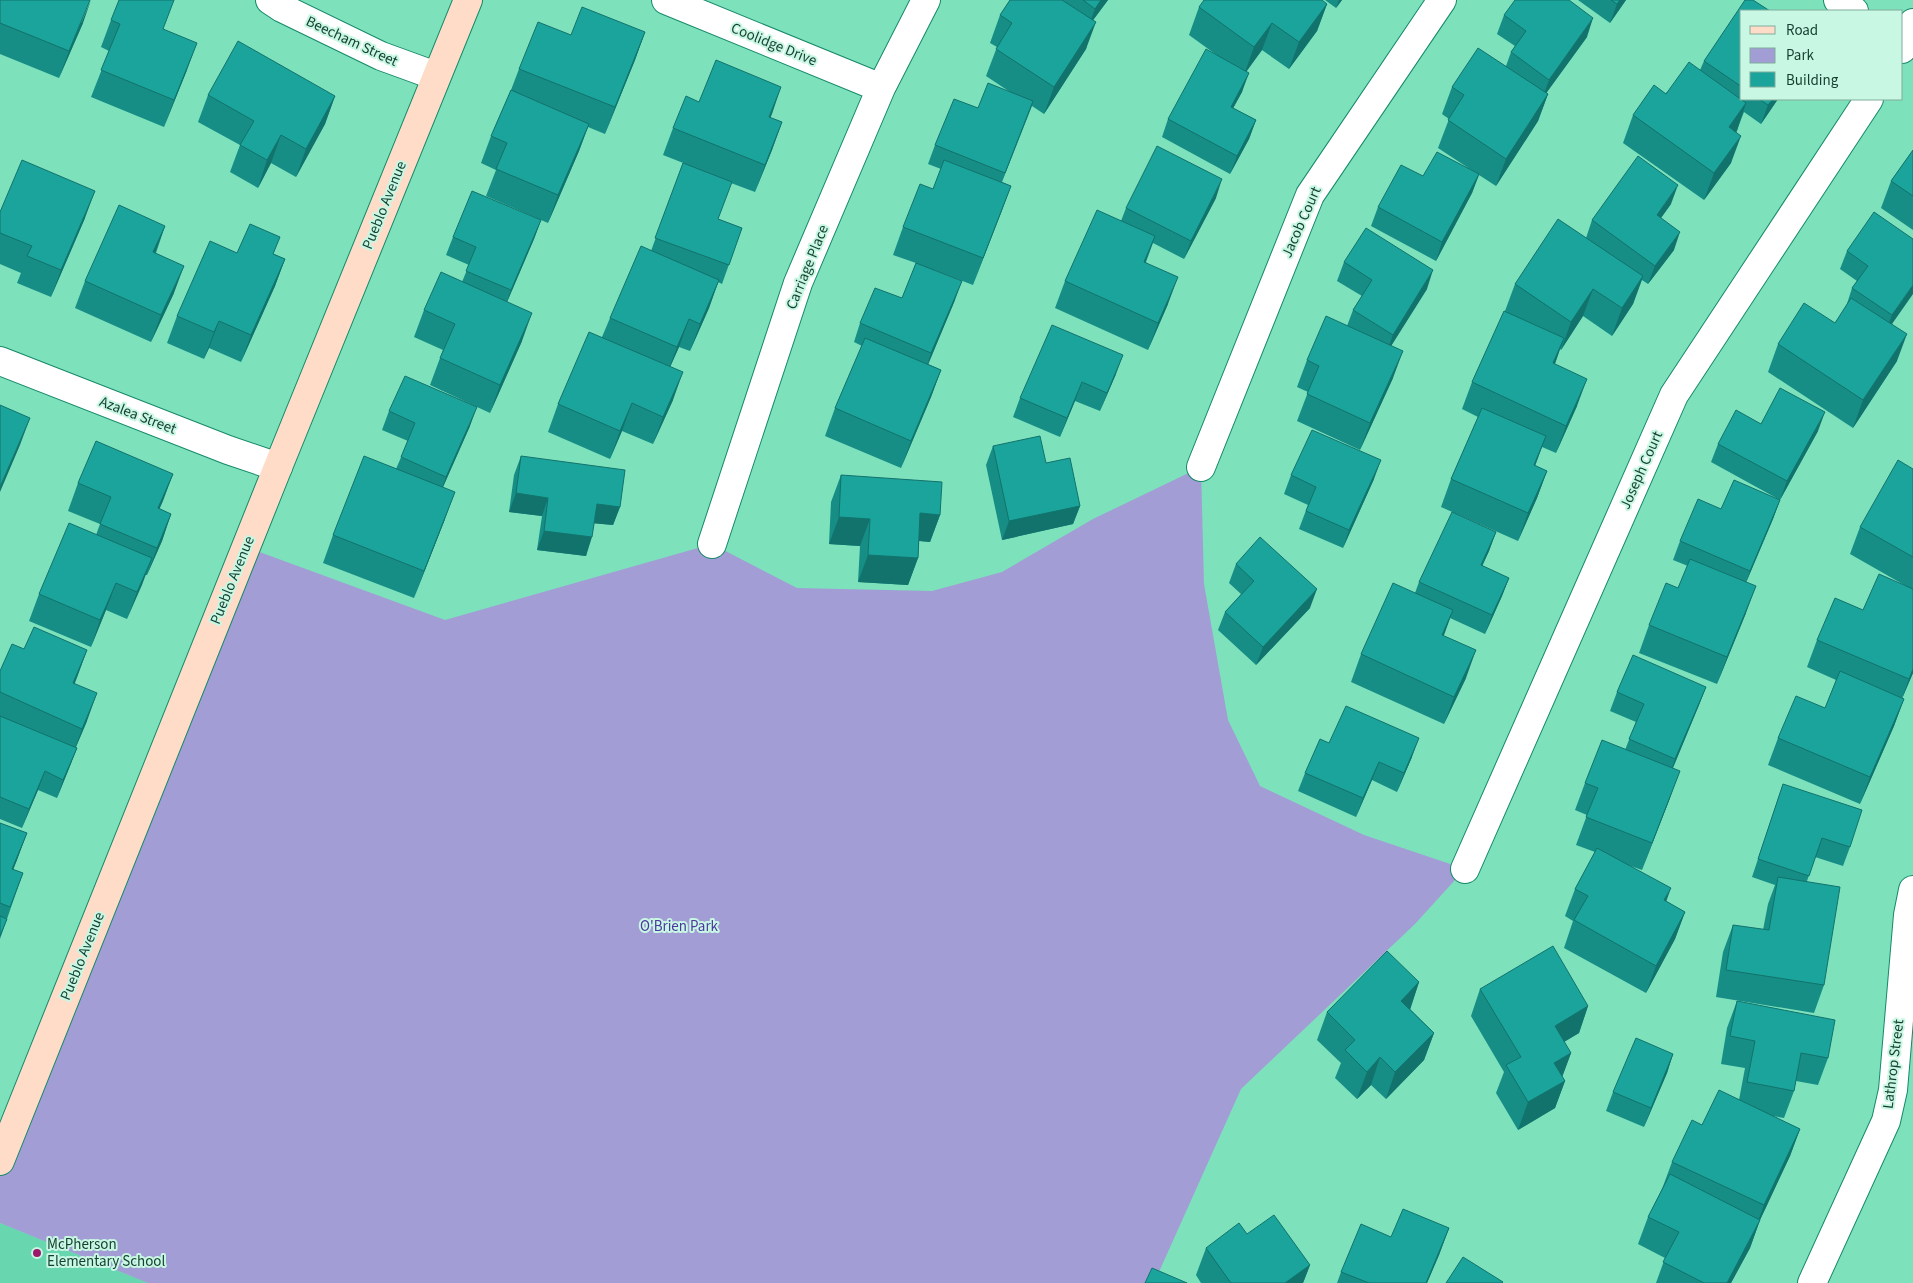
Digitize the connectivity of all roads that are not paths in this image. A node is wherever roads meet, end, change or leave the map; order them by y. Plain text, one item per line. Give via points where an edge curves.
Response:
1 (270, 0) edge
2 (468, 0) edge
3 (666, 0) edge
4 (926, 0) edge
5 (1442, 0) edge
6 (1838, 0) edge
7 (1853, 10) edge
8 (436, 76) junction
9 (882, 88) junction
10 (1868, 100) edge
11 (0, 361) edge
12 (278, 467) junction
13 (1201, 467) dead end
14 (712, 544) dead end
15 (1465, 869) dead end
16 (1913, 890) edge
17 (0, 1161) edge
18 (1812, 1283) edge

1 - 8 street, Beecham Street via 380,56
2 - 8 street, Pueblo Avenue
3 - 9 street, Coolidge Drive
4 - 9 street, Carriage Place
5 - 13 street, Jacob Court via 1310,195
6 - 7 street
8 - 12 street, Pueblo Avenue
9 - 14 street, Carriage Place via 798,283
10 - 15 street, Joseph Court via 1674,395
11 - 12 street, Azalea Street
12 - 17 street, Pueblo Avenue
16 - 18 street, Lathrop Street via 1893,1090 1886,1121

